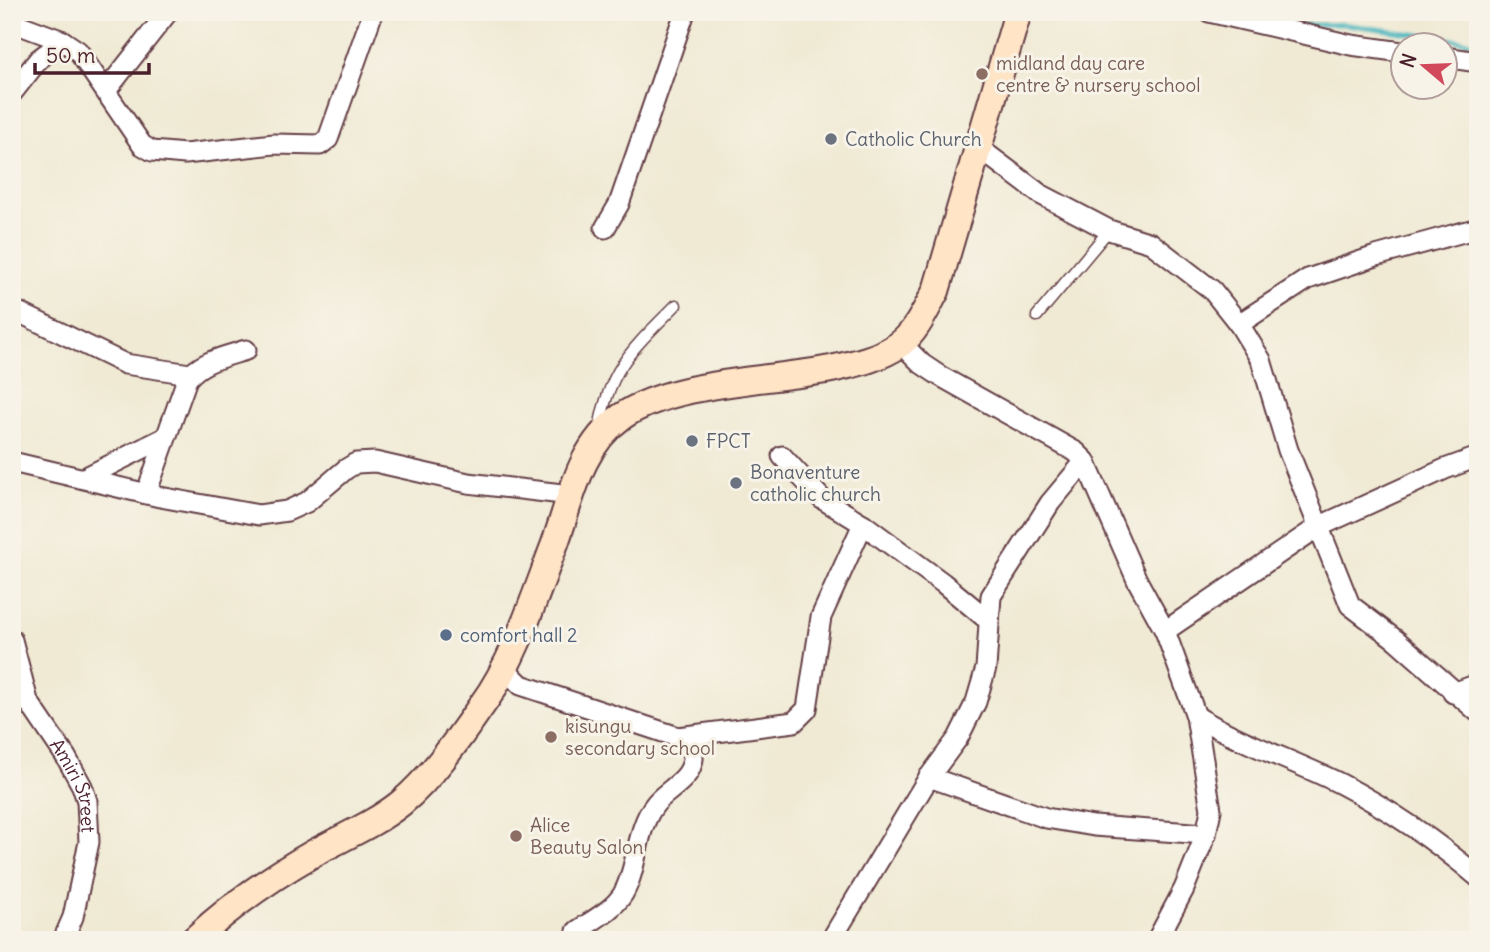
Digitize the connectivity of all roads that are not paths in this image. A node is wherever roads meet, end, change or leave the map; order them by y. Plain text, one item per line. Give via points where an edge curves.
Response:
1 (168, 12) edge
2 (373, 12) edge
3 (685, 12) edge
4 (1018, 12) edge
5 (1209, 12) edge
6 (12, 22) edge
7 (63, 41) junction
8 (1388, 50) edge
9 (1458, 59) edge
10 (1478, 62) edge
11 (106, 91) junction
12 (12, 93) edge
13 (979, 148) junction
14 (605, 228) dead end
15 (1478, 228) edge
16 (1109, 230) junction
17 (676, 305) dead end
18 (12, 309) edge
19 (1037, 316) dead end
20 (1239, 324) junction
21 (901, 343) junction
22 (246, 350) dead end
23 (190, 374) junction
24 (164, 438) junction
25 (597, 440) junction
26 (782, 456) dead end
27 (1478, 457) edge
28 (1085, 461) junction
29 (12, 462) edge
30 (84, 478) junction
31 (146, 494) junction
32 (571, 495) junction
33 (863, 524) junction
34 (1318, 527) junction
35 (988, 620) junction
36 (1165, 631) junction
37 (12, 640) edge
38 (504, 668) junction
39 (1478, 684) edge
40 (1453, 693) junction
41 (20, 701) edge
42 (1478, 712) edge
43 (1196, 716) junction
44 (678, 737) junction
45 (929, 777) junction
46 (1206, 834) junction
47 (1478, 877) edge
48 (577, 931) dead end
49 (63, 940) edge
50 (194, 940) edge
51 (831, 940) edge
52 (1157, 940) edge

1 - 11 street
2 - 11 street via 337,120 320,145 274,144 185,154 152,151 133,135
3 - 14 street via 619,204
4 - 13 street
5 - 8 street
6 - 7 street
7 - 11 street via 78,51
7 - 12 street via 39,59
9 - 10 street
13 - 16 street via 1040,194
13 - 21 street via 936,291
15 - 20 street via 1308,279
16 - 19 lane
16 - 20 street via 1150,243 1212,290
17 - 25 lane via 628,354 616,373
18 - 23 street via 125,364
20 - 34 street via 1261,360 1288,450
21 - 25 street via 856,364 669,394 620,418
21 - 28 street via 940,376
22 - 23 street via 211,360
23 - 24 street
24 - 30 street
24 - 31 street
25 - 32 street via 583,461
26 - 33 street via 822,499
27 - 34 street
28 - 35 street via 1050,503 991,596
28 - 36 street via 1137,580
29 - 30 street
30 - 31 street
31 - 32 street via 205,507 272,514 307,502 356,463 374,462 468,483
32 - 38 street
33 - 35 street
33 - 44 street via 821,617 802,717 794,722
34 - 36 street
34 - 40 street via 1350,605
35 - 45 street via 986,668 976,702 958,738
36 - 43 street
37 - 41 street, Amiri Street
38 - 44 street via 521,685
38 - 50 street via 461,734 402,802 259,887
39 - 40 street
40 - 42 street
41 - 49 street, Amiri Street via 66,757 87,801 89,842
43 - 46 street via 1211,810
43 - 47 street via 1232,738 1342,785 1453,855
44 - 48 street via 692,752 684,778 648,817 623,893 614,905
45 - 46 street via 1046,818
45 - 51 street
46 - 52 street

